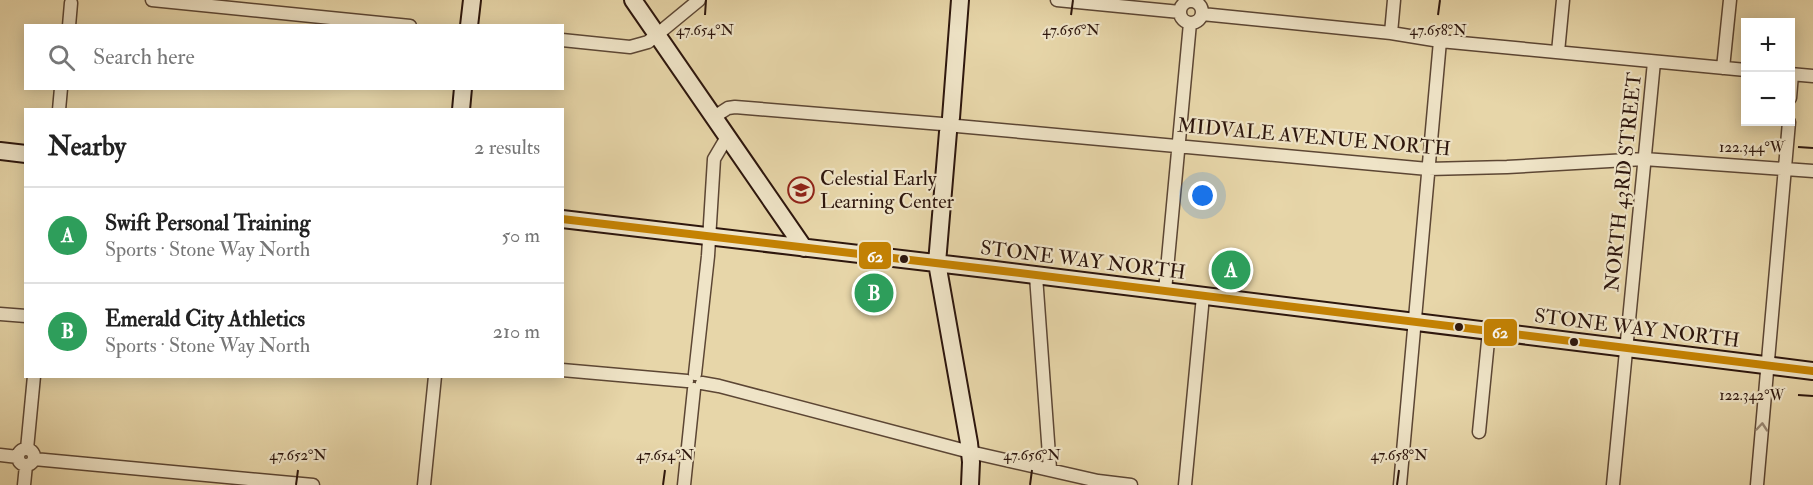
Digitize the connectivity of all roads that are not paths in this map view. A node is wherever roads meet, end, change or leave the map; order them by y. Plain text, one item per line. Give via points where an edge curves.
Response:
1 (152, 0) edge
2 (472, 0) edge
3 (633, 0) edge
4 (699, 0) edge
5 (960, 0) edge
6 (1057, 0) edge
7 (1394, 0) edge
8 (1563, 0) edge
9 (1730, 0) edge
10 (72, 1) edge
11 (1192, 1) edge
12 (1180, 12) junction
13 (1202, 14) junction
14 (69, 24) edge
15 (390, 24) edge
16 (469, 24) edge
17 (1190, 24) junction
18 (1391, 33) junction
19 (657, 35) junction
20 (564, 40) edge
21 (1440, 41) junction
22 (1558, 52) junction
23 (1654, 62) junction
24 (1723, 68) junction
25 (1741, 70) edge
26 (1795, 74) edge
27 (1813, 76) edge
28 (61, 90) edge
29 (463, 90) edge
30 (59, 108) edge
31 (461, 108) edge
32 (714, 117) junction
33 (950, 125) junction
34 (1788, 126) edge
35 (728, 137) junction
36 (1179, 146) junction
37 (0, 151) edge
38 (24, 154) edge
39 (1644, 159) junction
40 (1785, 168) junction
41 (1428, 169) junction
42 (1813, 171) edge
43 (564, 219) edge
44 (709, 237) junction
45 (804, 248) junction
46 (937, 263) junction
47 (1036, 276) junction
48 (1165, 291) junction
49 (1203, 296) junction
50 (0, 314) edge
51 (24, 316) edge
52 (1415, 322) junction
53 (1489, 331) junction
54 (1626, 348) junction
55 (1768, 366) junction
56 (564, 370) edge
57 (1813, 371) edge
58 (34, 378) edge
59 (435, 378) edge
60 (694, 382) junction
61 (1479, 432) dead end
62 (970, 452) junction
63 (0, 455) edge
64 (27, 458) junction
65 (1050, 469) junction
66 (24, 485) edge
67 (313, 485) edge
68 (424, 485) edge
69 (684, 485) edge
70 (970, 485) edge
71 (1131, 485) edge
72 (1185, 485) edge
73 (1400, 485) edge
74 (1613, 485) edge
75 (1757, 485) edge

1 - 15 street
2 - 16 main road
3 - 19 main road
4 - 19 street
5 - 33 main road
6 - 12 street
7 - 18 street
8 - 22 street
9 - 24 street
10 - 14 street
11 - 12 street via 1183,5
11 - 13 street via 1201,7
12 - 17 street via 1181,18
13 - 17 street
13 - 18 street
17 - 36 street
18 - 21 street
19 - 20 street via 630,47
19 - 32 main road
21 - 22 street
21 - 41 street
22 - 23 street
23 - 24 street
23 - 39 street, NORTH 43RD STREET
24 - 25 street
26 - 27 street
28 - 30 street
29 - 31 main road
32 - 33 street, MIDVALE AVENUE NORTH via 735,107
32 - 35 main road
33 - 36 street, MIDVALE AVENUE NORTH
33 - 46 main road
34 - 40 street
35 - 44 street via 714,159
35 - 45 main road
36 - 41 street, MIDVALE AVENUE NORTH
36 - 48 street
37 - 38 main road
39 - 40 street, MIDVALE AVENUE NORTH
39 - 41 street, MIDVALE AVENUE NORTH
39 - 54 street, NORTH 43RD STREET
40 - 42 street, MIDVALE AVENUE NORTH
40 - 55 street
41 - 52 street
43 - 44 main road, STONE WAY NORTH
44 - 45 main road, STONE WAY NORTH
44 - 60 street
45 - 46 main road, STONE WAY NORTH
46 - 47 main road, STONE WAY NORTH
46 - 62 main road
47 - 48 main road, STONE WAY NORTH
47 - 65 street
48 - 49 main road, STONE WAY NORTH
49 - 52 main road, STONE WAY NORTH
49 - 72 street
50 - 51 street
52 - 53 main road, STONE WAY NORTH
52 - 73 street
53 - 54 main road, STONE WAY NORTH
53 - 61 street
54 - 55 main road, STONE WAY NORTH
54 - 74 street, NORTH 43RD STREET
55 - 57 main road, STONE WAY NORTH
75 -> 55 street
56 - 60 street
58 - 64 street
59 - 68 street
60 - 62 street
60 - 69 street
62 - 65 street
62 - 70 main road
63 - 64 street
64 - 66 street
64 - 67 street
65 - 71 street

